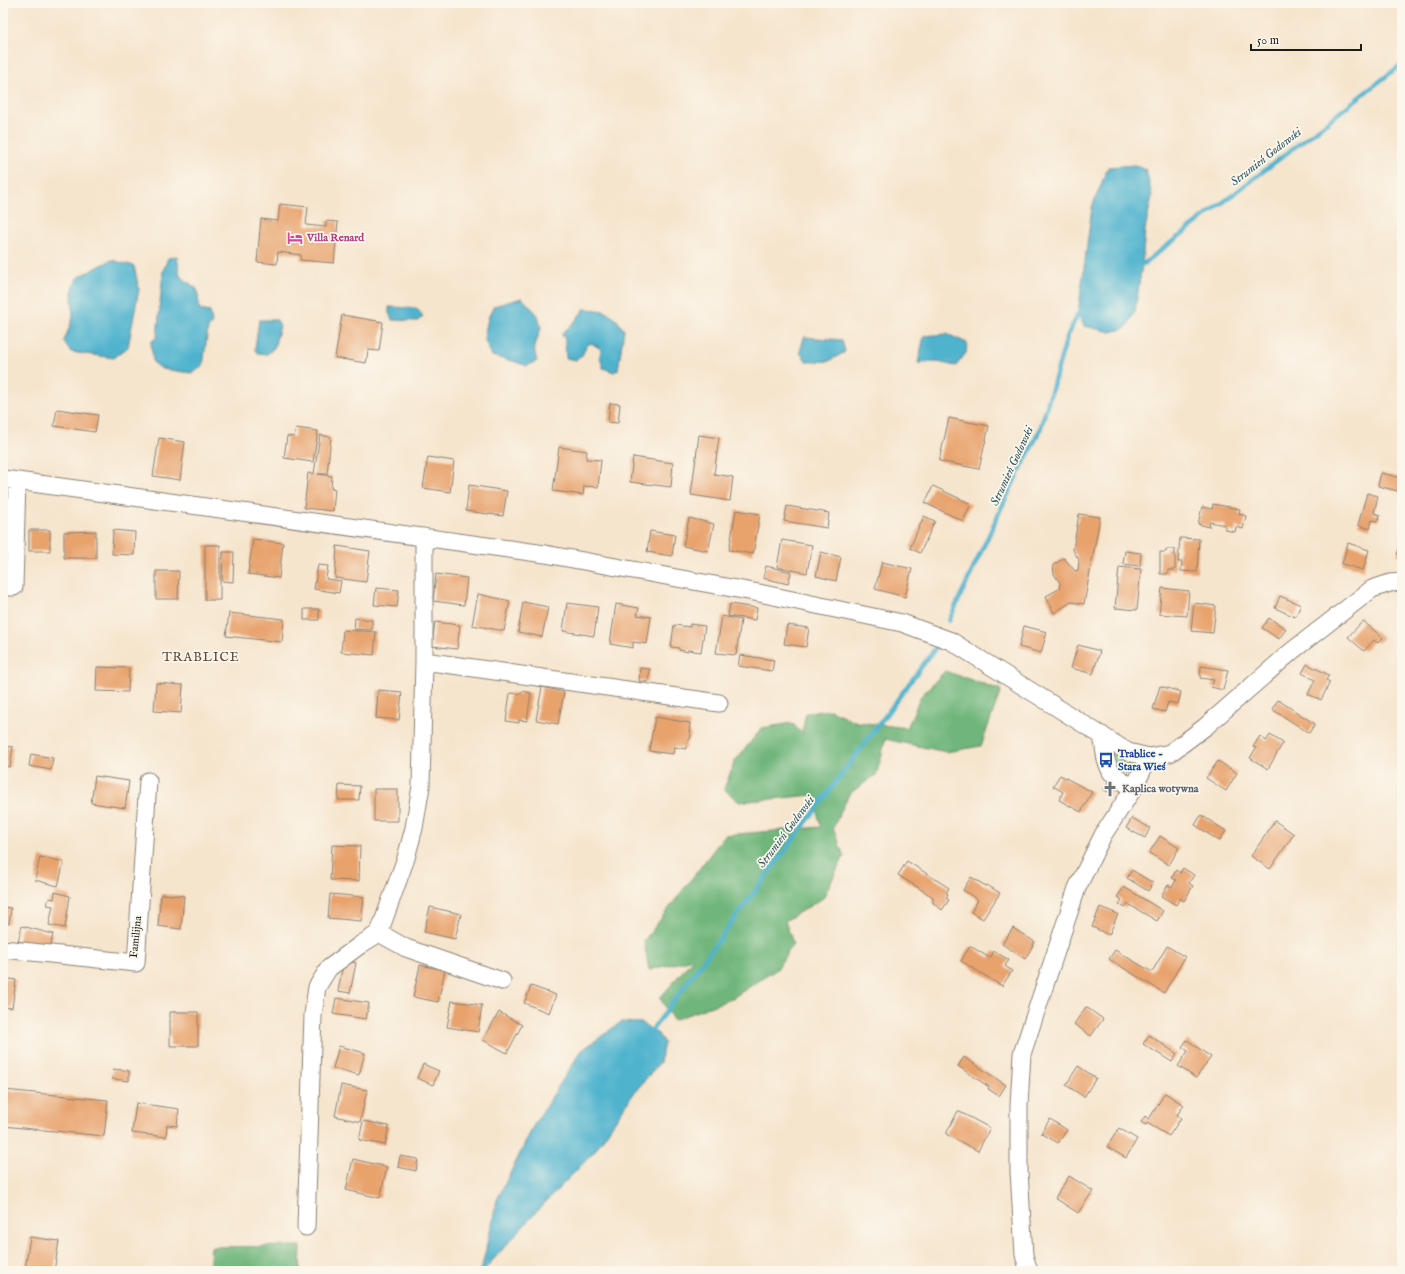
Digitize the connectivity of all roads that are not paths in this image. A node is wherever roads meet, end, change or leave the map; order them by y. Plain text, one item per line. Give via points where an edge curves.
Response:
1 (10, 480) edge
2 (424, 537) junction
3 (1402, 582) edge
4 (3, 587) edge
5 (424, 661) junction
6 (719, 703) dead end
7 (1102, 735) junction
8 (1149, 757) junction
9 (148, 781) dead end
10 (1133, 790) junction
11 (379, 932) junction
12 (3, 949) edge
13 (502, 981) dead end
14 (306, 1227) dead end
15 (1029, 1271) edge

1 - 2 street
1 - 4 street via 14,587
2 - 5 street
2 - 7 street via 545,554 759,593 902,623 951,641
3 - 8 street via 1372,589 1292,652 1205,728 1170,753
5 - 6 street
5 - 11 street via 421,786 406,858
7 - 8 street via 1128,752
7 - 10 street via 1106,760 1111,772
8 - 10 street
9 - 12 street, Familijna via 136,963
10 - 15 street via 1103,836 1077,888 1022,1054 1018,1105 1019,1171 1024,1255
11 - 13 street via 406,948
11 - 14 street via 329,968 317,987 313,1015

